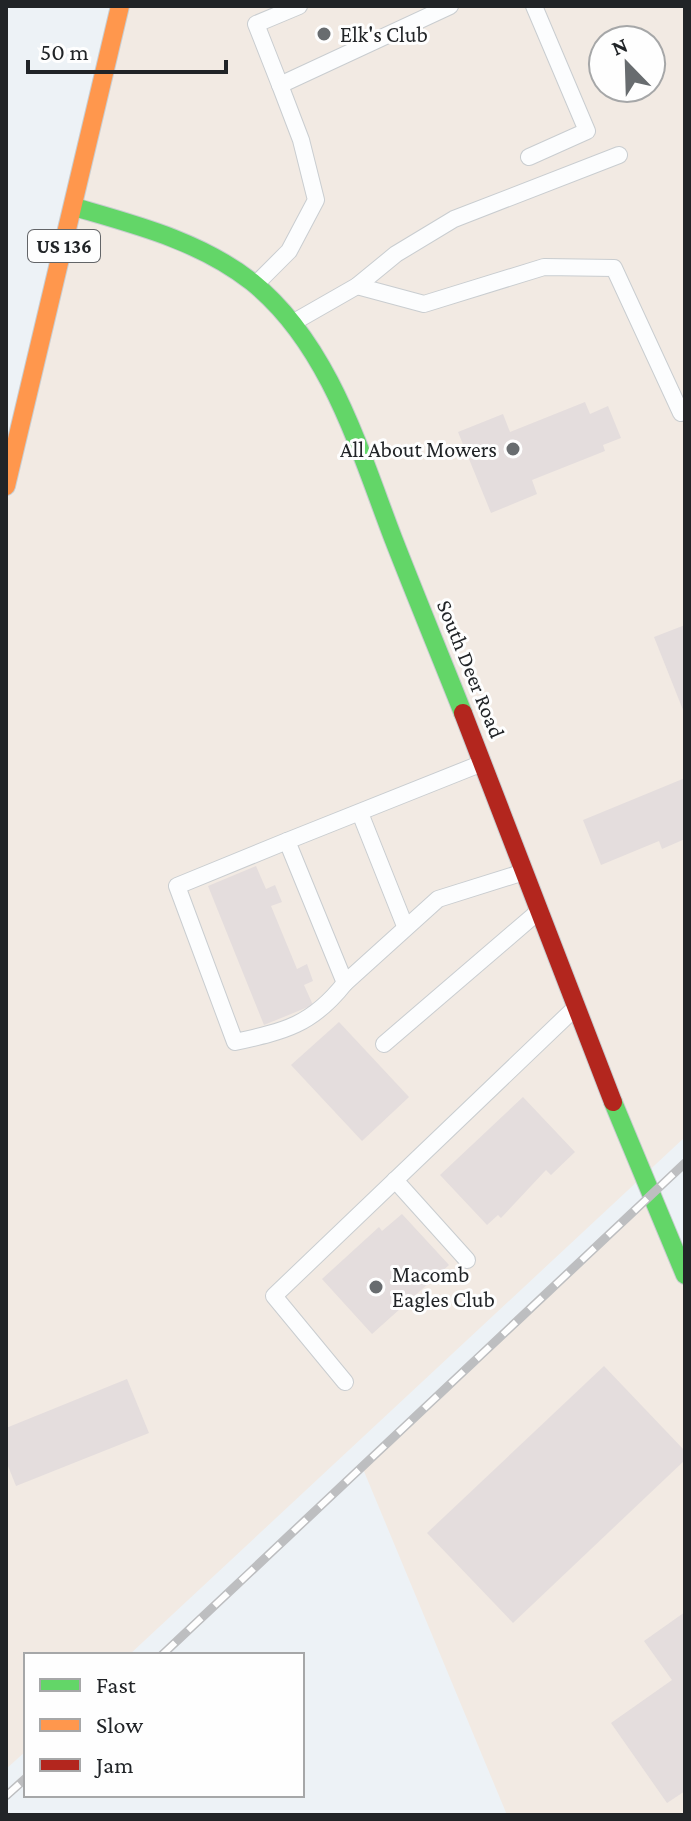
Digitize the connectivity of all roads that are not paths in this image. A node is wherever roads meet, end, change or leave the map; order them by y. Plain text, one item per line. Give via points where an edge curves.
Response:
1 (120, 6) edge
2 (299, 6) edge
3 (450, 6) edge
4 (534, 6) edge
5 (280, 85) junction
6 (619, 155) dead end
7 (529, 157) dead end
8 (74, 207) junction
9 (256, 285) junction
10 (357, 286) junction
11 (293, 323) junction
12 (681, 413) dead end
13 (6, 486) edge
14 (483, 763) junction
15 (360, 813) junction
16 (287, 841) junction
17 (525, 872) junction
18 (540, 909) junction
19 (405, 926) junction
20 (345, 983) junction
21 (578, 1005) junction
22 (384, 1044) dead end
23 (395, 1180) junction
24 (467, 1260) dead end
25 (685, 1275) edge
26 (345, 1382) dead end

1 - 8 main road, US 136
2 - 5 lane via 256,24
3 - 5 lane
4 - 7 lane via 587,131
5 - 9 lane via 316,200 289,251
6 - 10 lane via 454,219 396,254
8 - 9 main road, South Deer Road via 189,242
8 - 13 main road, US 136
9 - 11 main road, South Deer Road
10 - 11 lane
10 - 12 lane via 424,304 544,267 614,268
11 - 14 main road, South Deer Road via 333,392
14 - 15 lane
14 - 17 main road, South Deer Road
15 - 16 lane
15 - 19 lane
16 - 20 lane
16 - 20 lane via 177,886 235,1042 282,1032 314,1017
17 - 18 main road, South Deer Road
17 - 19 lane via 438,899
18 - 21 main road, South Deer Road
18 - 22 lane
19 - 20 lane
21 - 23 lane
21 - 25 main road, South Deer Road
23 - 24 lane
23 - 26 lane via 274,1296

